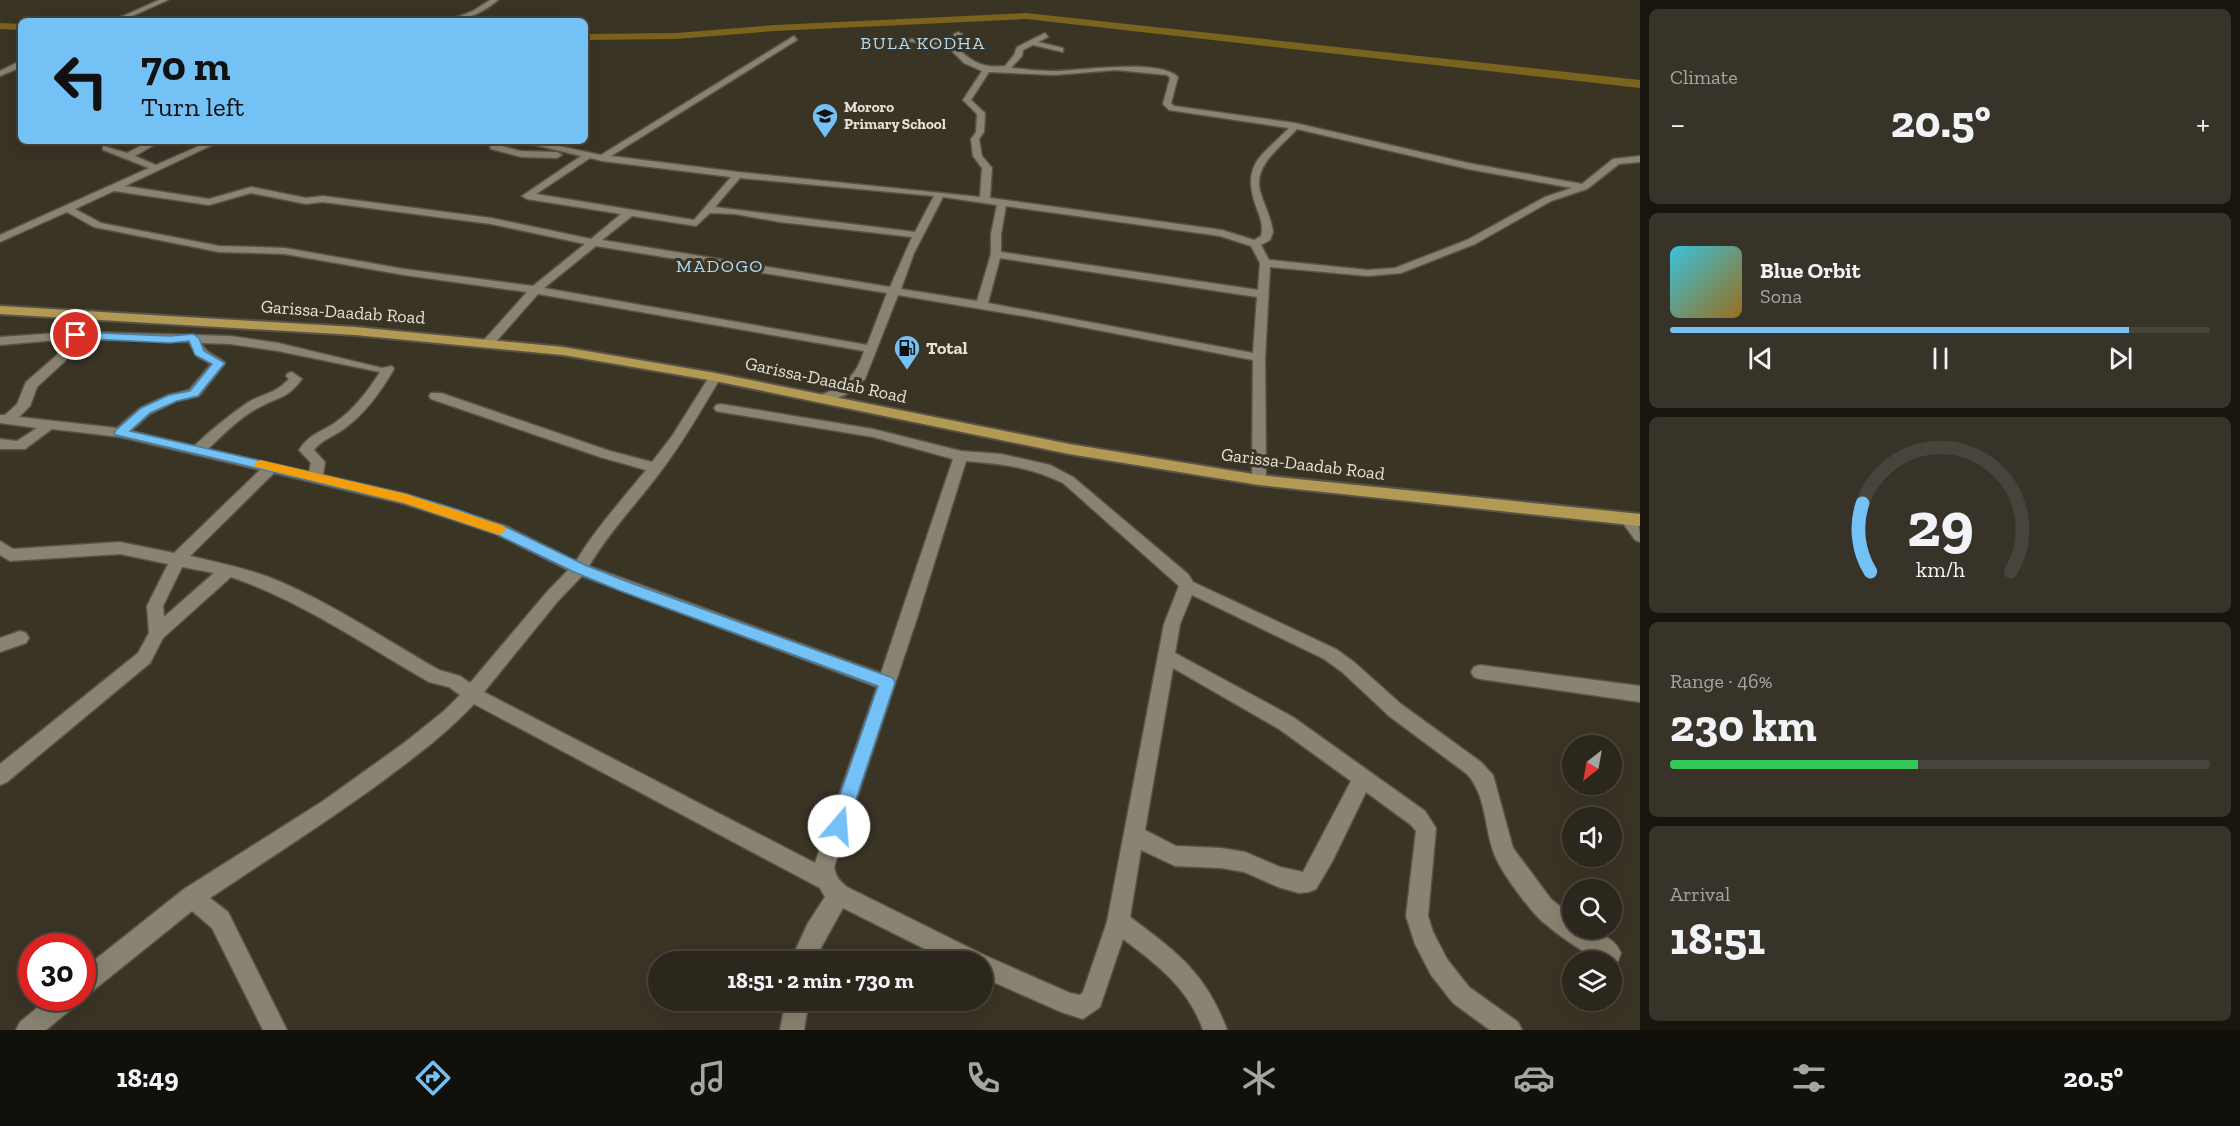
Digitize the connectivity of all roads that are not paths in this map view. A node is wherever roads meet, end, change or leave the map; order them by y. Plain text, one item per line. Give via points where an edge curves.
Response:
1 (165, 0) edge
2 (495, 0) edge
3 (122, 18) edge
4 (458, 18) edge
5 (958, 34) dead end
6 (1045, 35) dead end
7 (794, 38) dead end
8 (911, 41) dead end
9 (1032, 42) junction
10 (951, 46) junction
11 (1060, 50) dead end
12 (18, 65) edge
13 (986, 70) junction
14 (1000, 70) junction
15 (0, 74) edge
16 (1295, 126) junction
17 (151, 144) edge
18 (210, 144) edge
19 (535, 144) edge
20 (494, 147) dead end
21 (106, 148) dead end
22 (575, 153) junction
23 (589, 155) junction
24 (129, 156) junction
25 (602, 158) junction
26 (1640, 159) edge
27 (156, 168) junction
28 (738, 175) junction
29 (1584, 187) junction
30 (111, 188) junction
31 (940, 194) junction
32 (985, 200) junction
33 (1002, 203) junction
34 (66, 208) junction
35 (709, 210) junction
36 (629, 213) junction
37 (918, 235) junction
38 (0, 238) edge
39 (593, 242) junction
40 (1255, 244) junction
41 (996, 254) junction
42 (1265, 263) junction
43 (535, 290) junction
44 (893, 291) junction
45 (1263, 294) junction
46 (981, 306) junction
47 (0, 310) edge
48 (93, 315) junction
49 (76, 335) junction
50 (193, 338) junction
51 (0, 341) edge
52 (488, 343) junction
53 (871, 349) junction
54 (1259, 358) junction
55 (292, 376) dead end
56 (715, 377) junction
57 (436, 396) dead end
58 (823, 399) junction
59 (721, 408) dead end
60 (4, 419) edge
61 (51, 424) junction
62 (120, 433) junction
63 (0, 444) edge
64 (198, 450) junction
65 (961, 456) junction
66 (272, 467) junction
67 (656, 468) junction
68 (315, 477) junction
69 (1259, 480) junction
70 (1634, 519) edge
71 (1640, 536) edge
72 (0, 547) edge
73 (178, 559) junction
74 (579, 569) junction
75 (228, 570) junction
76 (1187, 586) junction
77 (157, 633) junction
78 (20, 638) dead end
79 (0, 645) edge
80 (1166, 656) junction
81 (1480, 672) dead end
82 (887, 683) junction
83 (472, 694) junction
84 (1640, 694) edge
85 (0, 776) edge
86 (1363, 777) junction
87 (1135, 836) junction
88 (832, 888) junction
89 (192, 897) junction
90 (1118, 922) junction
91 (806, 951) edge
92 (955, 951) edge
93 (1607, 951) edge
94 (993, 969) edge
95 (96, 974) edge
96 (51, 1011) edge
97 (796, 1011) edge
98 (28, 1030) edge
99 (275, 1030) edge
100 (792, 1030) edge
101 (1215, 1030) edge
102 (1510, 1030) edge

1 - 3 street
2 - 4 street
5 - 10 street via 957,46
6 - 9 street
7 - 25 street
8 - 10 street
9 - 11 street
9 - 14 street via 1020,49 1011,66
10 - 13 street
12 - 15 street
13 - 14 street
13 - 32 street via 967,100 981,113 980,132 975,139 978,156 987,168
14 - 16 street via 1054,73 1116,68 1168,73 1174,76 1167,104 1172,108
16 - 29 street via 1468,166
16 - 40 street via 1254,175 1253,187 1268,232 1266,238
17 - 24 street
18 - 27 street
19 - 22 street
20 - 22 street via 537,156
21 - 24 street
22 - 23 street
23 - 25 street
23 - 36 street via 527,196
24 - 27 street
25 - 28 street
26 - 29 street via 1616,161
27 - 30 street
28 - 31 street
28 - 35 street
29 - 42 street via 1548,199 1471,242 1397,271 1368,273
30 - 34 street
30 - 39 street via 209,202 251,190 269,192 306,201 368,204 491,220
31 - 32 street
31 - 37 street
32 - 33 street
33 - 40 street via 1222,233
33 - 41 street
34 - 38 street
34 - 43 street via 98,225 219,249 285,251
35 - 36 street via 696,224
35 - 37 street
36 - 39 street
37 - 44 street
39 - 43 street
39 - 44 street
40 - 42 street
41 - 45 street
41 - 46 street
42 - 45 street
43 - 52 street
43 - 53 street
44 - 46 street
44 - 53 street
45 - 54 street
46 - 54 street
47 - 48 highway, Garissa-Daadab Road
48 - 49 street
48 - 52 highway, Garissa-Daadab Road
49 - 50 street
49 - 51 street
49 - 60 street via 60,359 31,385 23,406
50 - 62 street via 199,352 219,363 194,393 145,411
50 - 68 street via 278,347 382,369 372,395 340,426 317,437 306,450 318,462
52 - 56 highway, Garissa-Daadab Road via 572,352
53 - 58 street via 855,384
54 - 69 street
55 - 64 street via 296,379 283,393 255,404
56 - 58 highway, Garissa-Daadab Road
56 - 67 street
57 - 67 street
58 - 69 highway, Garissa-Daadab Road via 1069,449
59 - 65 street via 873,433
60 - 61 street
61 - 62 street
61 - 63 street via 21,446
62 - 64 street
64 - 66 street
65 - 76 street via 1045,468 1068,480
65 - 82 street
66 - 68 street
66 - 73 street
67 - 74 street via 599,536
68 - 74 street via 451,512 501,530
69 - 70 highway, Garissa-Daadab Road
70 - 71 street
72 - 73 street via 10,555 120,548
73 - 75 street
73 - 77 street via 155,606
74 - 82 street
74 - 83 street
75 - 77 street
75 - 83 street via 305,602
76 - 80 street via 1172,624
76 - 93 street via 1330,654 1395,710 1474,768 1485,781 1504,853 1543,908
77 - 85 street via 144,658
78 - 79 street
80 - 86 street via 1286,723
80 - 87 street
81 - 84 street
82 - 88 street via 824,867
83 - 88 street
83 - 89 street via 450,717 364,783
86 - 87 street via 1309,882 1278,877 1245,862 1175,856
86 - 102 street via 1426,828 1417,916 1439,967 1461,995
87 - 90 street
88 - 91 street
88 - 92 street
89 - 95 street
89 - 99 street via 220,920
90 - 94 street via 1098,987 1083,1007
90 - 101 street via 1177,966 1202,998
96 - 98 street
97 - 100 street

